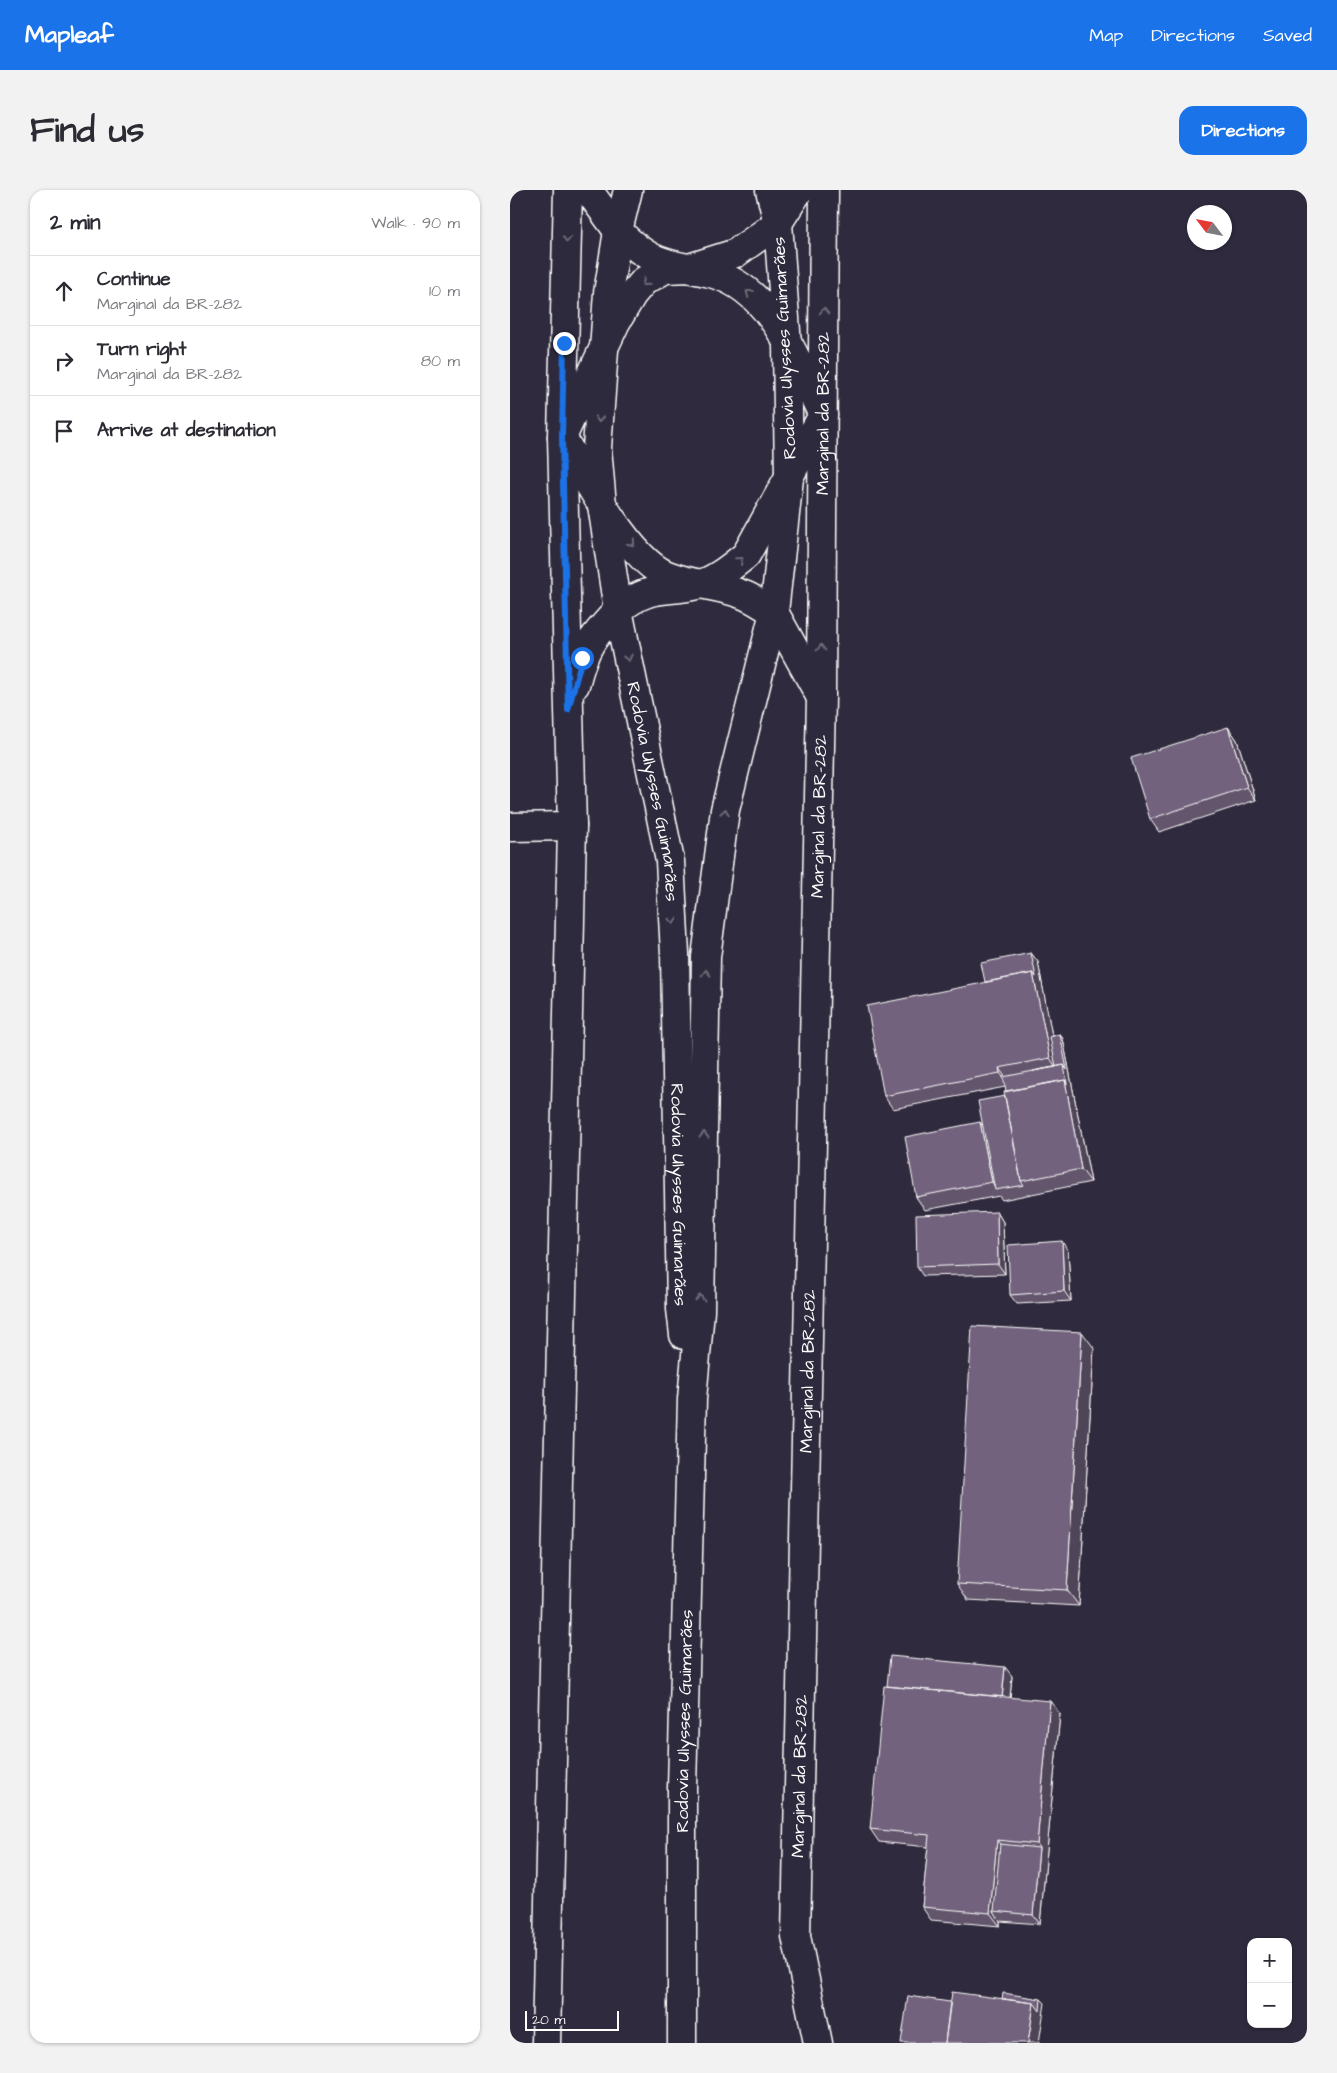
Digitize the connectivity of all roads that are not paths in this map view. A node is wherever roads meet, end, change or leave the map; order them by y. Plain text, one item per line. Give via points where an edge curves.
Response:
1 (568, 190) edge
2 (588, 190) edge
3 (628, 190) edge
4 (770, 190) edge
5 (799, 190) edge
6 (824, 190) edge
7 (778, 224) junction
8 (618, 231) junction
9 (689, 268) junction
10 (787, 345) junction
11 (602, 353) junction
12 (823, 414) junction
13 (562, 437) junction
14 (790, 478) junction
15 (602, 505) junction
16 (699, 585) junction
17 (618, 610) junction
18 (774, 612) junction
19 (821, 697) junction
20 (568, 710) junction
21 (572, 826) junction
22 (510, 828) edge
23 (692, 1399) junction
24 (546, 2043) edge
25 (682, 2043) edge
26 (818, 2043) edge

1 -> 13 main road
2 - 8 main road
3 - 8 main road, Rodovia Ulysses Guimarães
4 - 7 main road, Rodovia Ulysses Guimarães
5 - 7 main road
12 -> 6 main road, Marginal da BR-282
7 - 9 main road via 736,253
7 - 10 main road, Rodovia Ulysses Guimarães
8 - 9 main road via 651,258
8 - 11 main road, Rodovia Ulysses Guimarães
10 -> 9 main road via 776,322 760,301 731,281
9 -> 11 main road via 665,269 644,281 616,322
10 - 12 main road
10 - 14 main road, Rodovia Ulysses Guimarães
11 - 13 main road
11 -> 15 main road, Rodovia Ulysses Guimarães via 597,448
12 - 14 main road
19 -> 12 main road, Marginal da BR-282
13 - 15 main road
13 - 20 main road
16 -> 14 main road via 727,571 746,555
14 - 18 main road, Rodovia Ulysses Guimarães
15 -> 16 main road via 644,558 665,574
15 - 17 main road, Rodovia Ulysses Guimarães
16 - 17 main road via 654,590 634,598
16 - 18 main road via 745,596
17 - 20 main road via 592,637 585,651
17 -> 23 main road, Rodovia Ulysses Guimarães via 670,861 675,954 681,1310
18 - 19 main road
23 -> 18 main road, Rodovia Ulysses Guimarães via 700,1311 706,957 725,810
19 - 26 main road, Marginal da BR-282 via 796,1936
20 - 21 main road
21 - 22 main road
21 - 24 main road
23 - 25 main road, Rodovia Ulysses Guimarães via 682,1788

